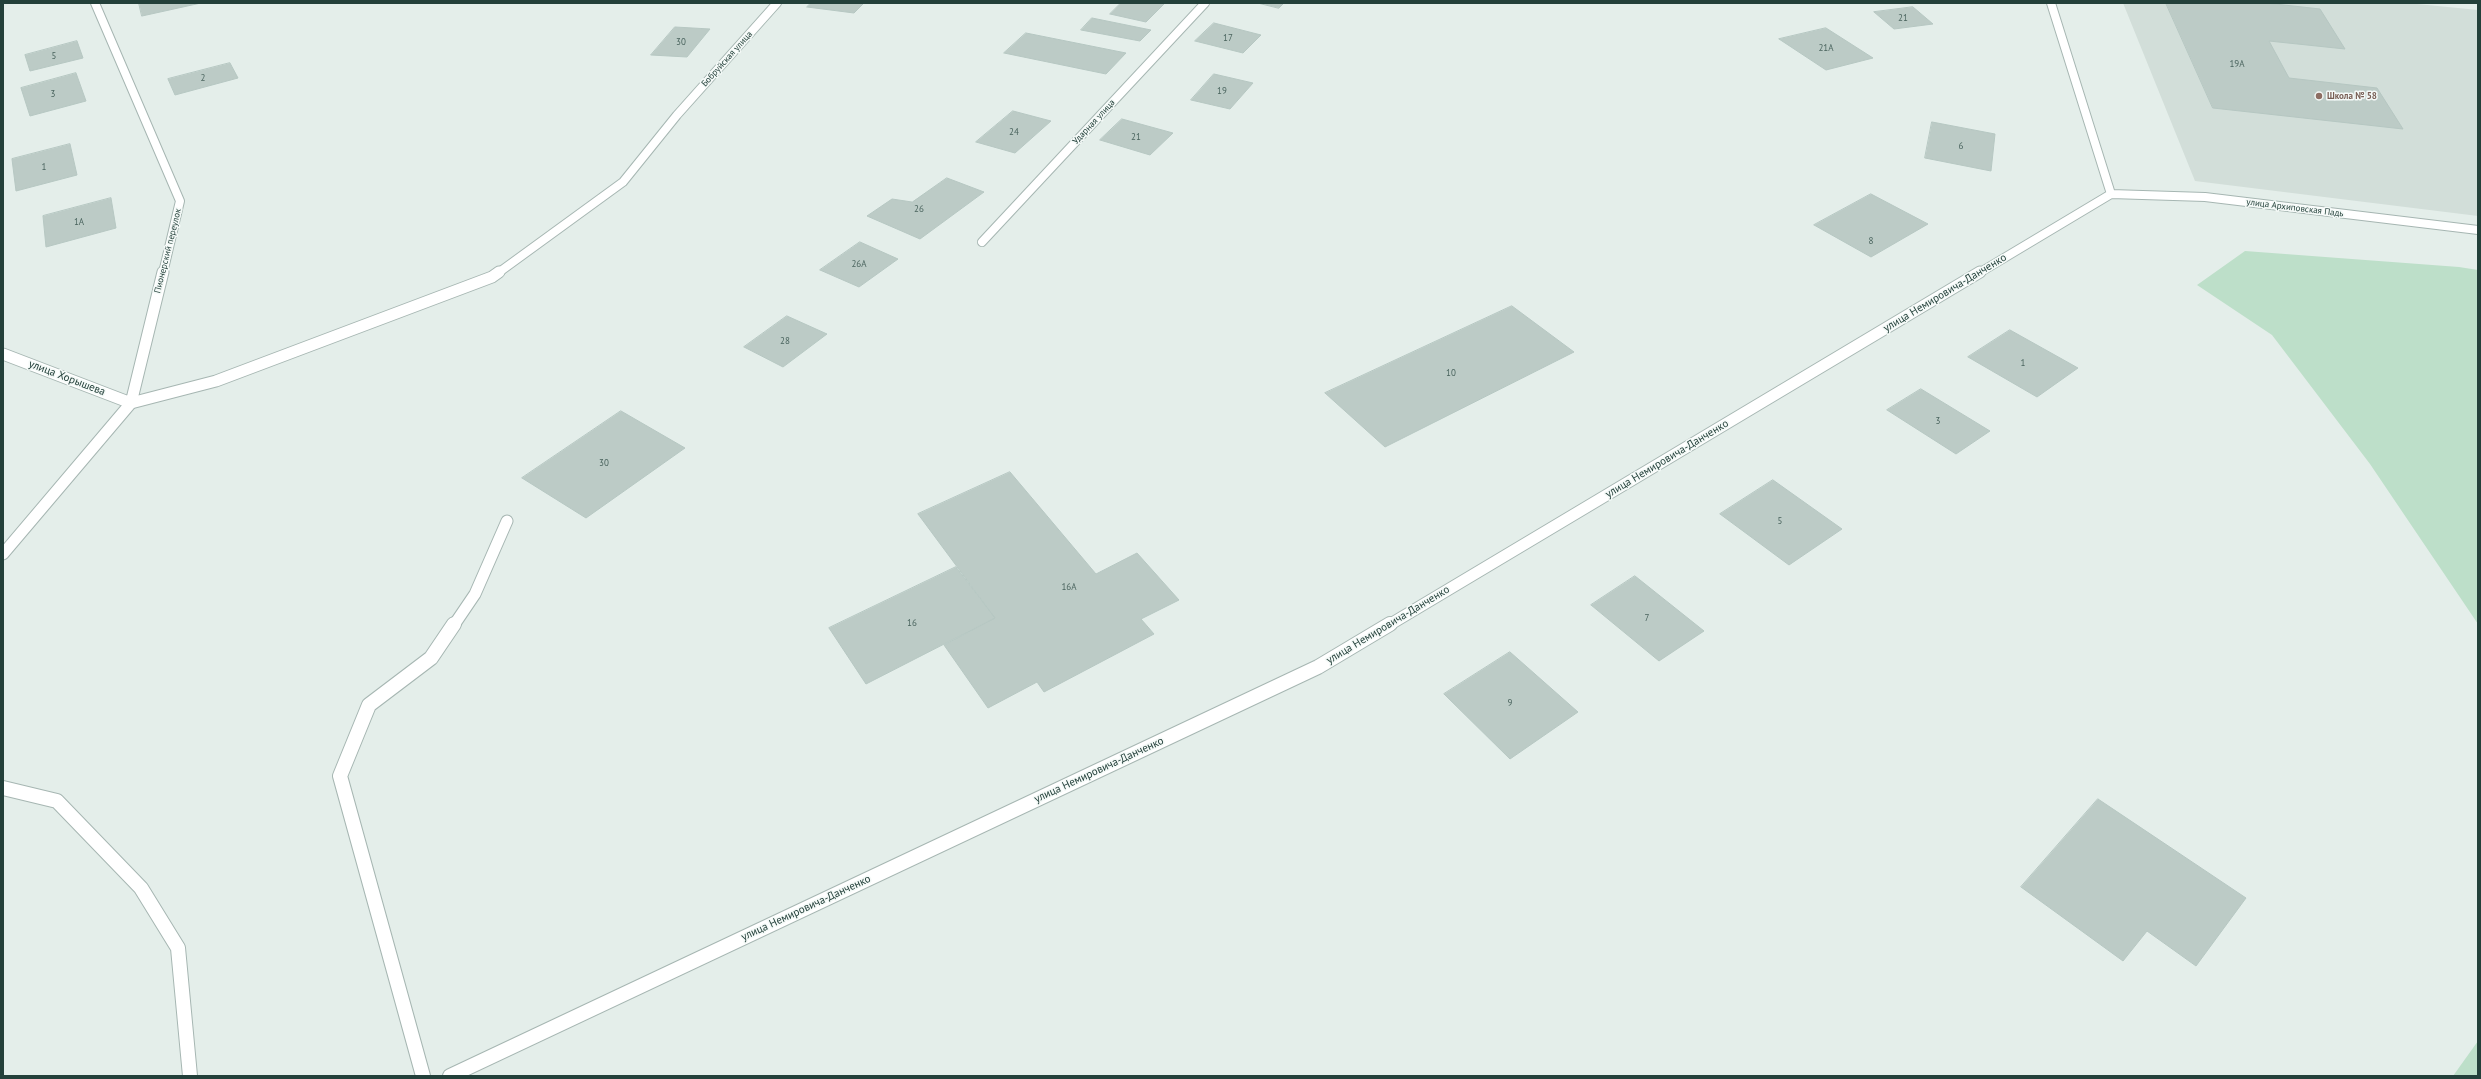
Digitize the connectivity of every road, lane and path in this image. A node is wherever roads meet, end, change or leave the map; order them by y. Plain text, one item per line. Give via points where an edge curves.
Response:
1 (95, 3) edge
2 (777, 3) edge
3 (1205, 3) edge
4 (2051, 3) edge
5 (2111, 194) junction
6 (2478, 230) edge
7 (982, 242) dead end
8 (3, 354) edge
9 (131, 403) junction
10 (507, 521) dead end
11 (3, 554) edge
12 (3, 788) edge
13 (190, 1076) edge
14 (423, 1076) edge
15 (450, 1076) edge

1 - 9 street, Пионерский переулок via 180,201
2 - 9 street, Бобруйская улица via 677,115 623,182 492,277 216,381
3 - 7 street, Ударная улица
4 - 5 street
5 - 6 street, улица Архиповская Падь via 2205,197
5 - 15 street, улица Немировича-Данченко via 1318,667
8 - 9 street, улица Хорышева
9 - 11 street
10 - 14 street via 475,594 431,658 369,705 340,776
12 - 13 street via 58,801 141,888 178,948

